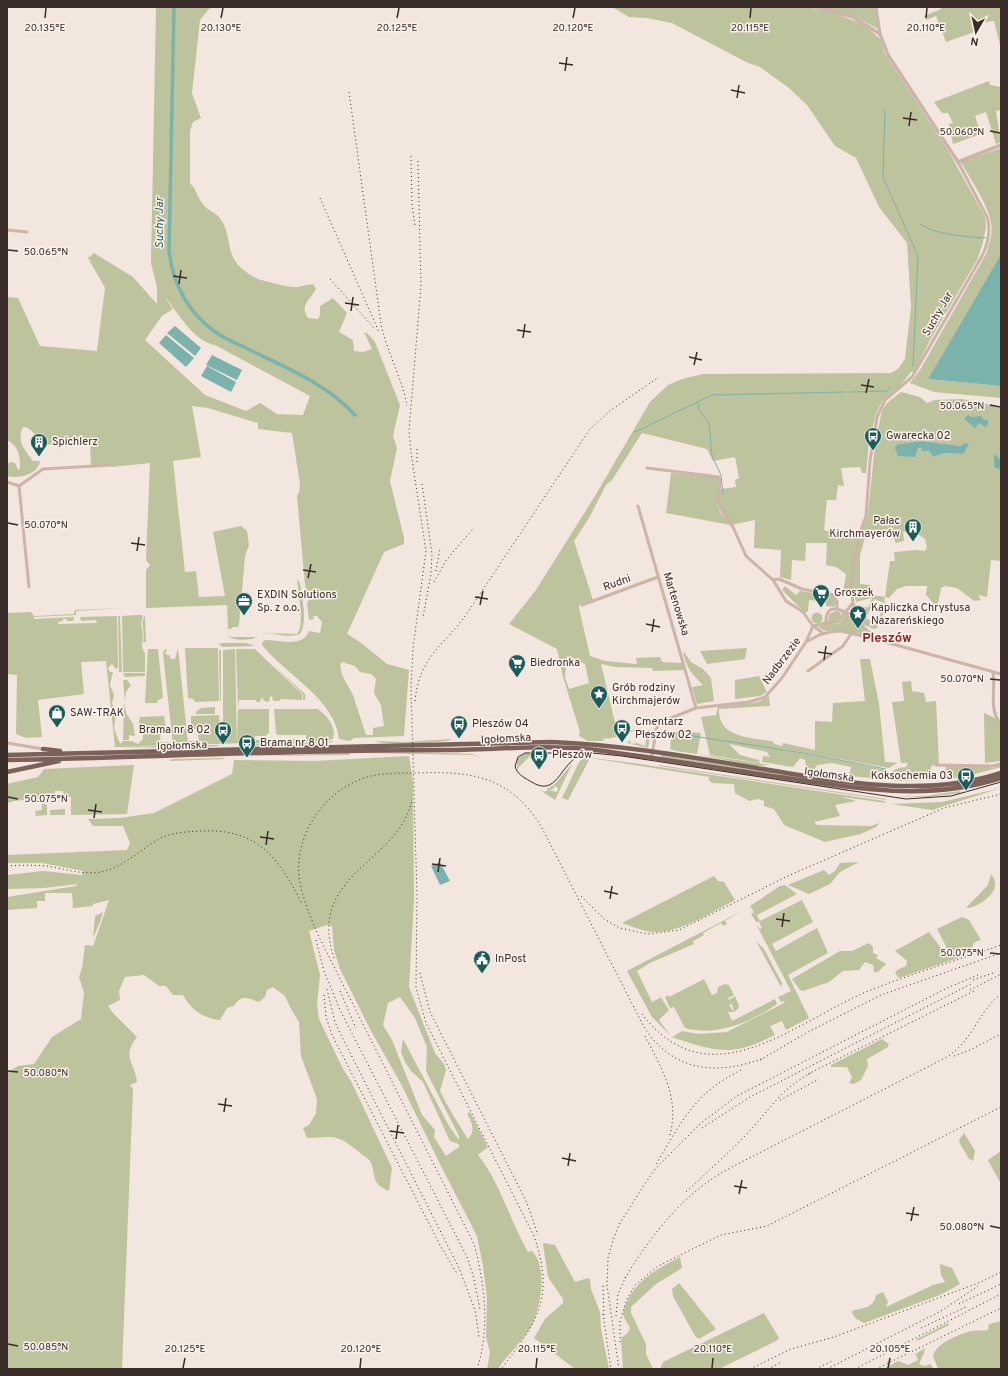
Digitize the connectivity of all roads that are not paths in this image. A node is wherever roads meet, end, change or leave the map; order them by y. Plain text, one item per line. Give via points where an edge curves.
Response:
1 (817, 7) edge
2 (876, 7) edge
3 (880, 34) junction
4 (1001, 145) edge
5 (958, 162) junction
6 (7, 230) edge
7 (27, 232) dead end
8 (112, 466) dead end
9 (646, 468) dead end
10 (7, 482) edge
11 (19, 486) junction
12 (638, 506) dead end
13 (658, 577) junction
14 (773, 580) junction
15 (29, 587) dead end
16 (853, 603) junction
17 (582, 605) dead end
18 (837, 609) junction
19 (846, 612) junction
20 (858, 619) junction
21 (826, 623) junction
22 (813, 626) junction
23 (823, 633) junction
24 (851, 634) junction
25 (871, 638) junction
26 (806, 642) junction
27 (808, 671) dead end
28 (993, 672) junction
29 (1001, 674) edge
30 (696, 708) junction
31 (1001, 724) edge
32 (7, 744) edge
33 (362, 748) junction
34 (43, 749) joint
35 (653, 752) junction
36 (7, 755) edge
37 (84, 756) junction
38 (652, 757) junction
39 (7, 760) edge
40 (1001, 764) edge
41 (936, 765) dead end
42 (7, 772) edge
43 (1001, 773) edge
44 (1001, 778) edge

1 - 3 street via 853,17
2 - 3 street, Suchy Jar
3 - 5 street, Suchy Jar via 888,55
4 - 5 street
5 - 16 street, Suchy Jar via 987,217 987,242 982,256 912,377 885,400 879,410 870,461 866,516 853,565
6 - 7 street
8 - 11 street via 43,468
9 - 14 street via 719,477 718,500 721,509 733,527 746,556
10 - 11 street
11 - 15 street
12 - 13 street, Martenowska
13 - 17 street, Rudni
13 - 30 street, Martenowska
14 - 18 street via 782,580 810,592 833,595
14 - 22 street via 786,601 803,612
16 - 19 street
16 - 20 street, Suchy Jar
18 - 19 street
18 - 21 street via 829,612
19 - 20 street
19 - 21 street via 837,622
20 - 25 street, Suchy Jar
21 - 22 street
22 - 23 street
22 - 26 street
23 - 24 street, Nadbrzezie via 841,631
23 - 26 street, Nadbrzezie
24 - 25 street, Nadbrzezie
24 - 27 street via 842,646
25 - 28 street, Nadbrzezie
26 - 30 street, Nadbrzezie via 782,678 765,697 749,702
28 - 29 street, Nadbrzezie
28 - 31 street via 994,712
30 - 35 street, Nadbrzezie via 659,723 655,731
32 - 34 street
33 - 35 main road, Igołomska via 552,742
33 - 37 main road, Igołomska
33 - 38 main road, Igołomska via 473,750 554,747
34 - 37 main road
35 - 38 street, Nadbrzezie
35 - 43 main road, Igołomska via 833,780 888,785 943,785
36 - 37 main road, Igołomska
37 - 39 main road, Igołomska
37 - 42 main road
38 - 44 main road, Igołomska via 895,792 945,790
40 - 41 street

